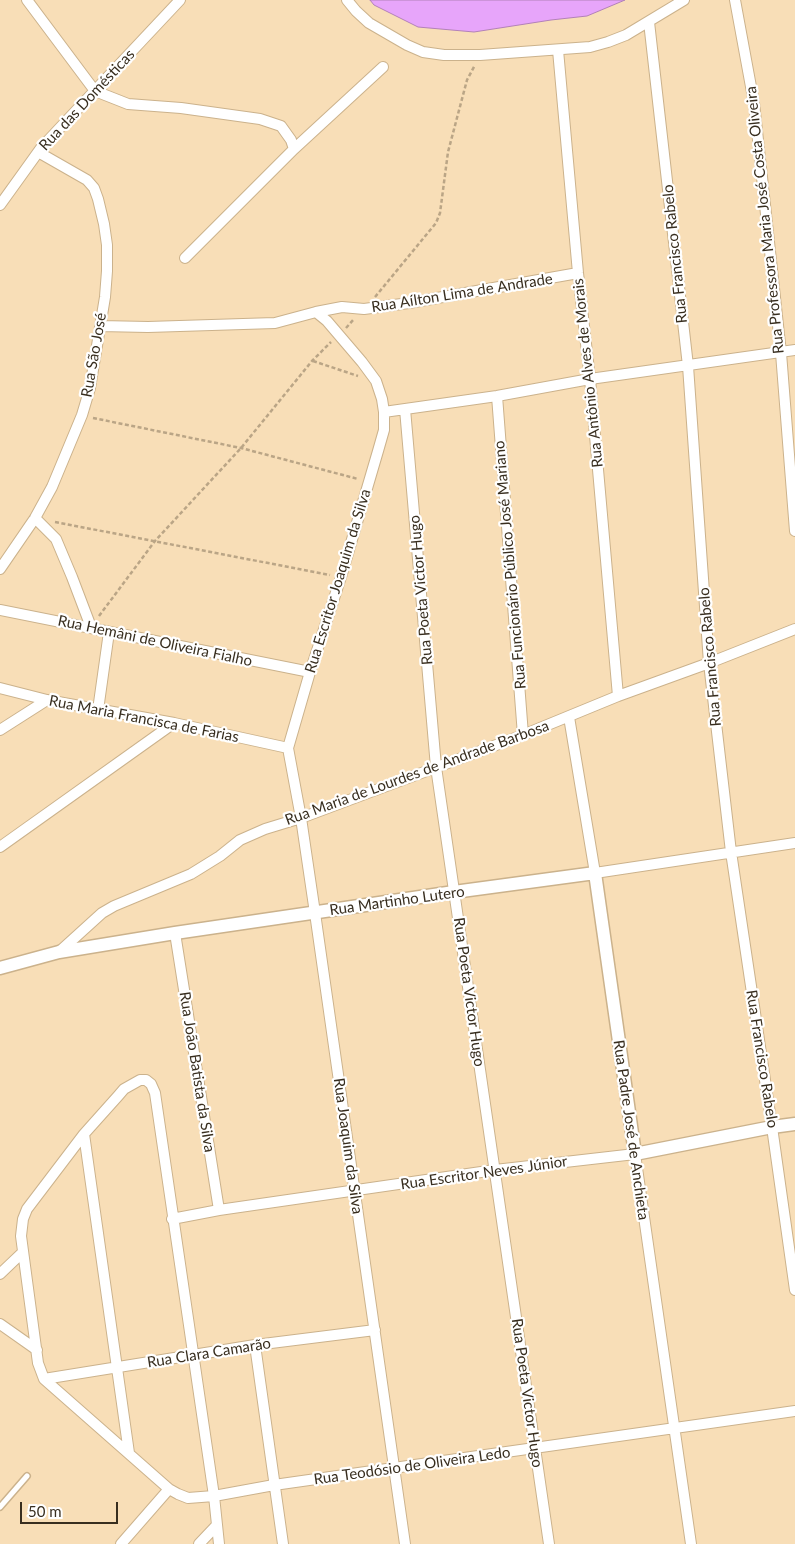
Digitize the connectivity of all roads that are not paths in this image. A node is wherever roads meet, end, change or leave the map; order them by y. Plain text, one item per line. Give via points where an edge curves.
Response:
1 (28, 0) edge
2 (180, 0) edge
3 (347, 0) edge
4 (684, 0) edge
5 (735, 0) edge
6 (649, 22) junction
7 (558, 50) junction
8 (383, 67) dead end
9 (95, 91) junction
10 (294, 149) junction
11 (38, 152) junction
12 (0, 205) edge
13 (185, 258) dead end
14 (578, 273) junction
15 (316, 312) junction
16 (100, 326) junction
17 (795, 350) edge
18 (780, 352) junction
19 (688, 366) junction
20 (590, 379) junction
21 (497, 396) junction
22 (405, 409) junction
23 (384, 412) junction
24 (36, 518) junction
25 (795, 531) edge
26 (2, 563) edge
27 (0, 610) edge
28 (91, 627) junction
29 (795, 629) edge
30 (109, 632) junction
31 (709, 663) junction
32 (310, 672) junction
33 (0, 688) edge
34 (618, 696) junction
35 (47, 700) junction
36 (98, 710) junction
37 (569, 717) junction
38 (174, 723) junction
39 (0, 730) edge
40 (523, 734) junction
41 (288, 748) junction
42 (436, 767) junction
43 (301, 818) junction
44 (795, 843) edge
45 (0, 847) edge
46 (731, 852) junction
47 (594, 873) junction
48 (454, 892) junction
49 (315, 912) junction
50 (175, 933) junction
51 (59, 952) junction
52 (0, 968) edge
53 (795, 1124) edge
54 (772, 1127) junction
55 (84, 1134) junction
56 (635, 1154) junction
57 (495, 1170) junction
58 (354, 1191) junction
59 (219, 1210) junction
60 (172, 1219) junction
61 (23, 1252) junction
62 (0, 1274) edge
63 (795, 1290) edge
64 (0, 1324) edge
65 (375, 1330) junction
66 (255, 1345) junction
67 (37, 1350) junction
68 (193, 1355) junction
69 (116, 1367) junction
70 (44, 1379) junction
71 (795, 1410) edge
72 (673, 1428) junction
73 (535, 1449) junction
74 (129, 1453) junction
75 (394, 1468) junction
76 (27, 1476) dead end
77 (274, 1485) junction
78 (173, 1492) junction
79 (214, 1496) junction
80 (0, 1507) edge
81 (217, 1525) junction
82 (121, 1544) edge
83 (199, 1544) edge
84 (219, 1544) edge
85 (283, 1544) edge
86 (405, 1544) edge
87 (550, 1544) edge
88 (691, 1544) edge

1 - 9 street
2 - 9 street, Rua das Domésticas
3 - 7 street via 369,23 423,52 480,55
4 - 6 street
5 - 18 street, Rua Professora Maria José Costa Oliveira via 754,103
6 - 7 street via 608,42
6 - 19 street, Rua Francisco Rabelo
7 - 14 street, Rua Antônio Alves de Morais
8 - 10 street
9 - 10 street via 128,104 260,119 281,126
9 - 11 street, Rua das Domésticas
10 - 13 street
11 - 12 street, Rua das Domésticas
11 - 16 street, Rua São José via 87,180 98,199 107,245 108,271
14 - 15 street, Rua Aílton Lima de Andrade via 409,303
14 - 20 street, Rua Antônio Alves de Morais
15 - 16 street via 275,323
15 - 23 street via 339,334 376,381
16 - 24 street, Rua São José via 82,416
17 - 18 street
18 - 19 street
18 - 25 street, Rua Professora Maria José Costa Oliveira
19 - 20 street
19 - 31 street, Rua Francisco Rabelo
20 - 21 street
20 - 34 street, Rua Antônio Alves de Morais
21 - 22 street
21 - 40 street, Rua Funcionário Público José Mariano
22 - 23 street
22 - 42 street, Rua Poeta Victor Hugo
23 - 32 street, Rua Escritor Joaquim da Silva via 384,430
24 - 26 street, Rua São José
24 - 28 street via 56,539
27 - 28 street, Rua Hemâni de Oliveira Fialho
28 - 30 street, Rua Hemâni de Oliveira Fialho
29 - 31 street, Rua Maria de Lourdes de Andrade Barbosa
30 - 32 street, Rua Hemâni de Oliveira Fialho
30 - 36 street
31 - 34 street, Rua Maria de Lourdes de Andrade Barbosa
31 - 46 street, Rua Francisco Rabelo
32 - 41 street, Rua Escritor Joaquim da Silva
33 - 35 street, Rua Maria Francisca de Farias
34 - 37 street, Rua Maria de Lourdes de Andrade Barbosa
35 - 36 street, Rua Maria Francisca de Farias
35 - 39 street
36 - 38 street, Rua Maria Francisca de Farias
37 - 40 street, Rua Maria de Lourdes de Andrade Barbosa
37 - 47 street, Rua Padre José de Anchieta
38 - 41 street, Rua Maria Francisca de Farias
38 - 45 street
40 - 42 street, Rua Maria de Lourdes de Andrade Barbosa
41 - 43 street, Rua Joaquim da Silva
42 - 43 street, Rua Maria de Lourdes de Andrade Barbosa
42 - 48 street, Rua Poeta Victor Hugo
43 - 49 street, Rua Joaquim da Silva
43 - 51 street, Rua Maria de Lourdes de Andrade Barbosa via 240,840 191,874 114,906
44 - 46 street, Rua Martinho Lutero
46 - 47 street, Rua Martinho Lutero
46 - 54 street, Rua Francisco Rabelo
47 - 48 street, Rua Martinho Lutero
47 - 56 street, Rua Padre José de Anchieta
48 - 49 street, Rua Martinho Lutero
48 - 57 street, Rua Poeta Victor Hugo
49 - 50 street, Rua Martinho Lutero
49 - 58 street, Rua Joaquim da Silva
50 - 51 street, Rua Martinho Lutero
50 - 59 street, Rua João Batista da Silva
51 - 52 street, Rua Martinho Lutero
53 - 54 street, Rua Escritor Neves Júnior
54 - 56 street, Rua Escritor Neves Júnior
54 - 63 street, Rua Francisco Rabelo
55 - 60 street via 124,1089 140,1080 151,1084
55 - 61 street via 27,1208 21,1228
55 - 69 street
56 - 57 street, Rua Escritor Neves Júnior
56 - 72 street, Rua Padre José de Anchieta
57 - 58 street, Rua Escritor Neves Júnior
57 - 73 street, Rua Poeta Victor Hugo
58 - 59 street, Rua Escritor Neves Júnior
58 - 65 street, Rua Joaquim da Silva
59 - 60 street, Rua Escritor Neves Júnior
60 - 68 street
61 - 62 street
61 - 67 street
64 - 67 street
65 - 66 street, Rua Clara Camarão
65 - 75 street, Rua Joaquim da Silva
66 - 68 street, Rua Clara Camarão
66 - 77 street
67 - 70 street
68 - 69 street, Rua Clara Camarão
68 - 79 street
69 - 70 street, Rua Clara Camarão
69 - 74 street
70 - 74 street
71 - 72 street, Rua Teodósio de Oliveira Ledo
72 - 73 street, Rua Teodósio de Oliveira Ledo
72 - 88 street, Rua Padre José de Anchieta
73 - 75 street, Rua Teodósio de Oliveira Ledo
73 - 87 street, Rua Poeta Victor Hugo
74 - 78 street
75 - 77 street, Rua Teodósio de Oliveira Ledo
75 - 86 street, Rua Joaquim da Silva
76 - 80 lane
77 - 79 street, Rua Teodósio de Oliveira Ledo
77 - 85 street
78 - 79 street, Rua Teodósio de Oliveira Ledo via 188,1498
78 - 82 street
79 - 81 street
81 - 83 street
81 - 84 street

